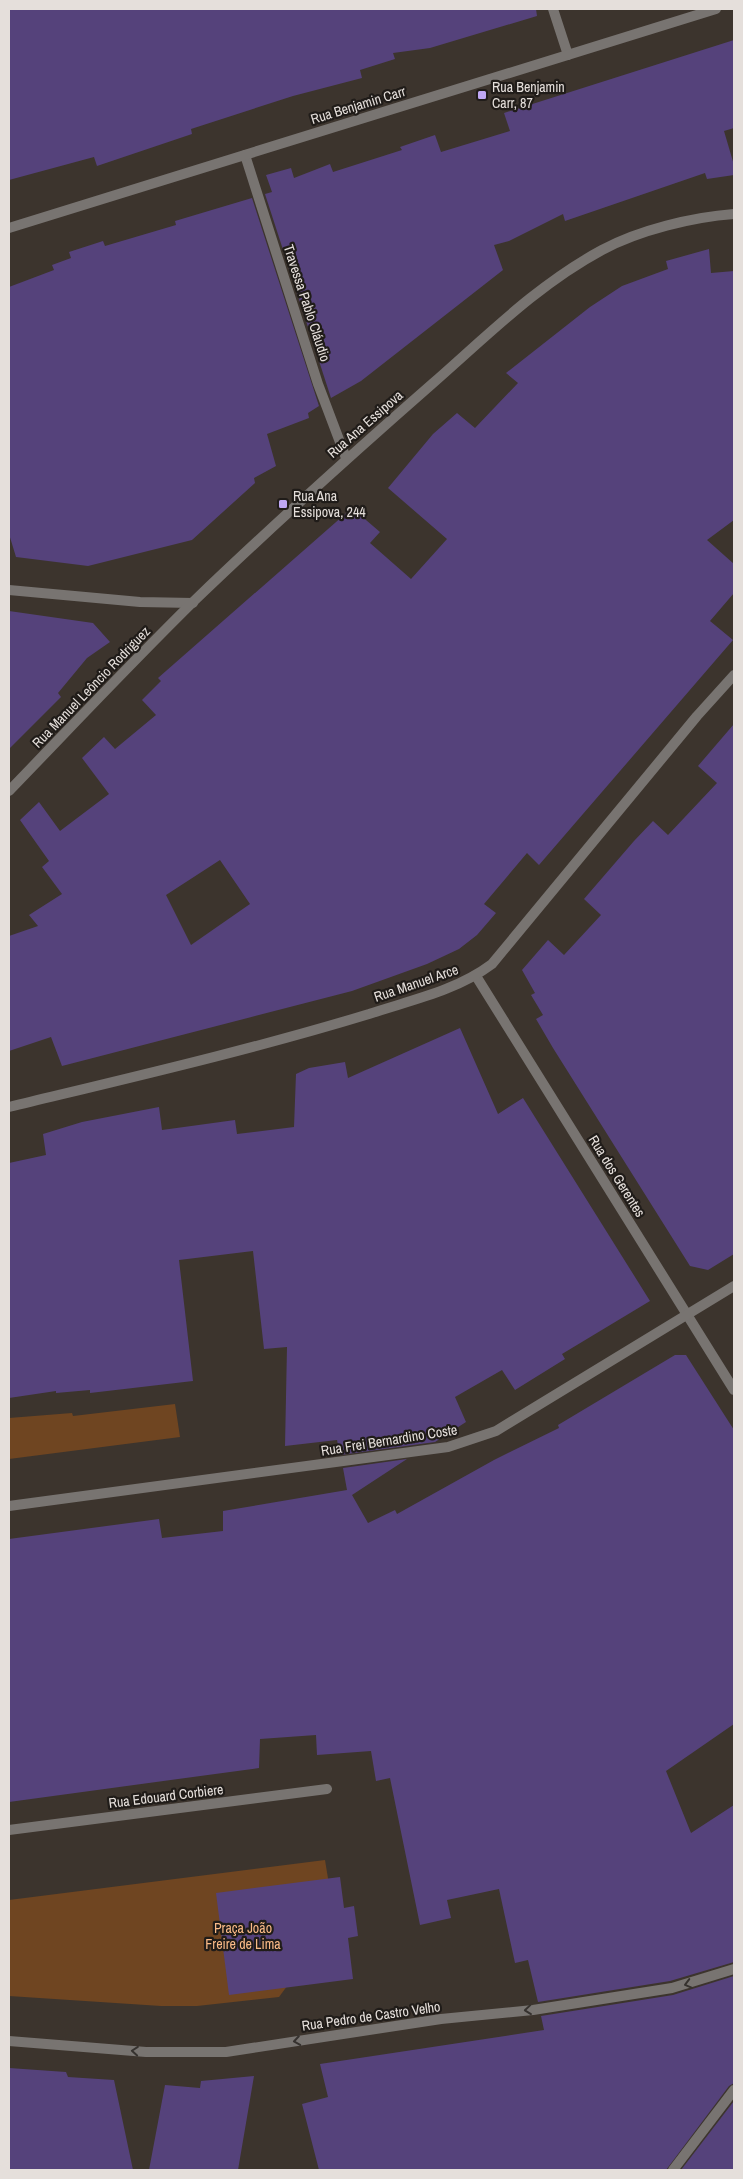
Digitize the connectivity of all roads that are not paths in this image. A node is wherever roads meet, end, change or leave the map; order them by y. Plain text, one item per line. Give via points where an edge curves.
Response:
1 (553, 9) edge
2 (716, 9) edge
3 (568, 55) junction
4 (245, 155) junction
5 (734, 214) edge
6 (9, 228) edge
7 (346, 458) junction
8 (9, 590) edge
9 (193, 603) junction
10 (734, 675) edge
11 (9, 791) edge
12 (476, 976) junction
13 (9, 1106) edge
14 (734, 1286) edge
15 (688, 1315) junction
16 (734, 1390) edge
17 (9, 1506) edge
18 (327, 1789) dead end
19 (9, 1830) edge
20 (734, 1969) edge
21 (9, 2041) edge
22 (734, 2090) edge
23 (673, 2170) edge

1 - 3 street
2 - 3 street, Rua Benjamin Carr
3 - 4 street, Rua Benjamin Carr
4 - 6 street, Rua Benjamin Carr
4 - 7 street, Travessa Pablo Cláudio via 318,384
5 - 7 street, Rua Ana Essipova via 713,216 634,237 604,249 548,283
7 - 9 street, Rua Ana Essipova
8 - 9 street via 140,602
9 - 11 street, Rua Manuel Leôncio Rodriguez
10 - 12 street, Rua Manuel Arce via 492,964
12 - 13 street, Rua Manuel Arce via 443,990 321,1029
12 - 15 street, Rua dos Gerentes
14 - 15 street, Rua Frei Bernardino Coste
15 - 16 street, Rua dos Gerentes
15 - 17 street, Rua Frei Bernardino Coste via 496,1431 448,1447
18 - 19 street, Rua Edouard Corbiere
20 -> 21 street, Rua Pedro de Castro Velho via 653,1991 226,2052 146,2052
22 - 23 street

